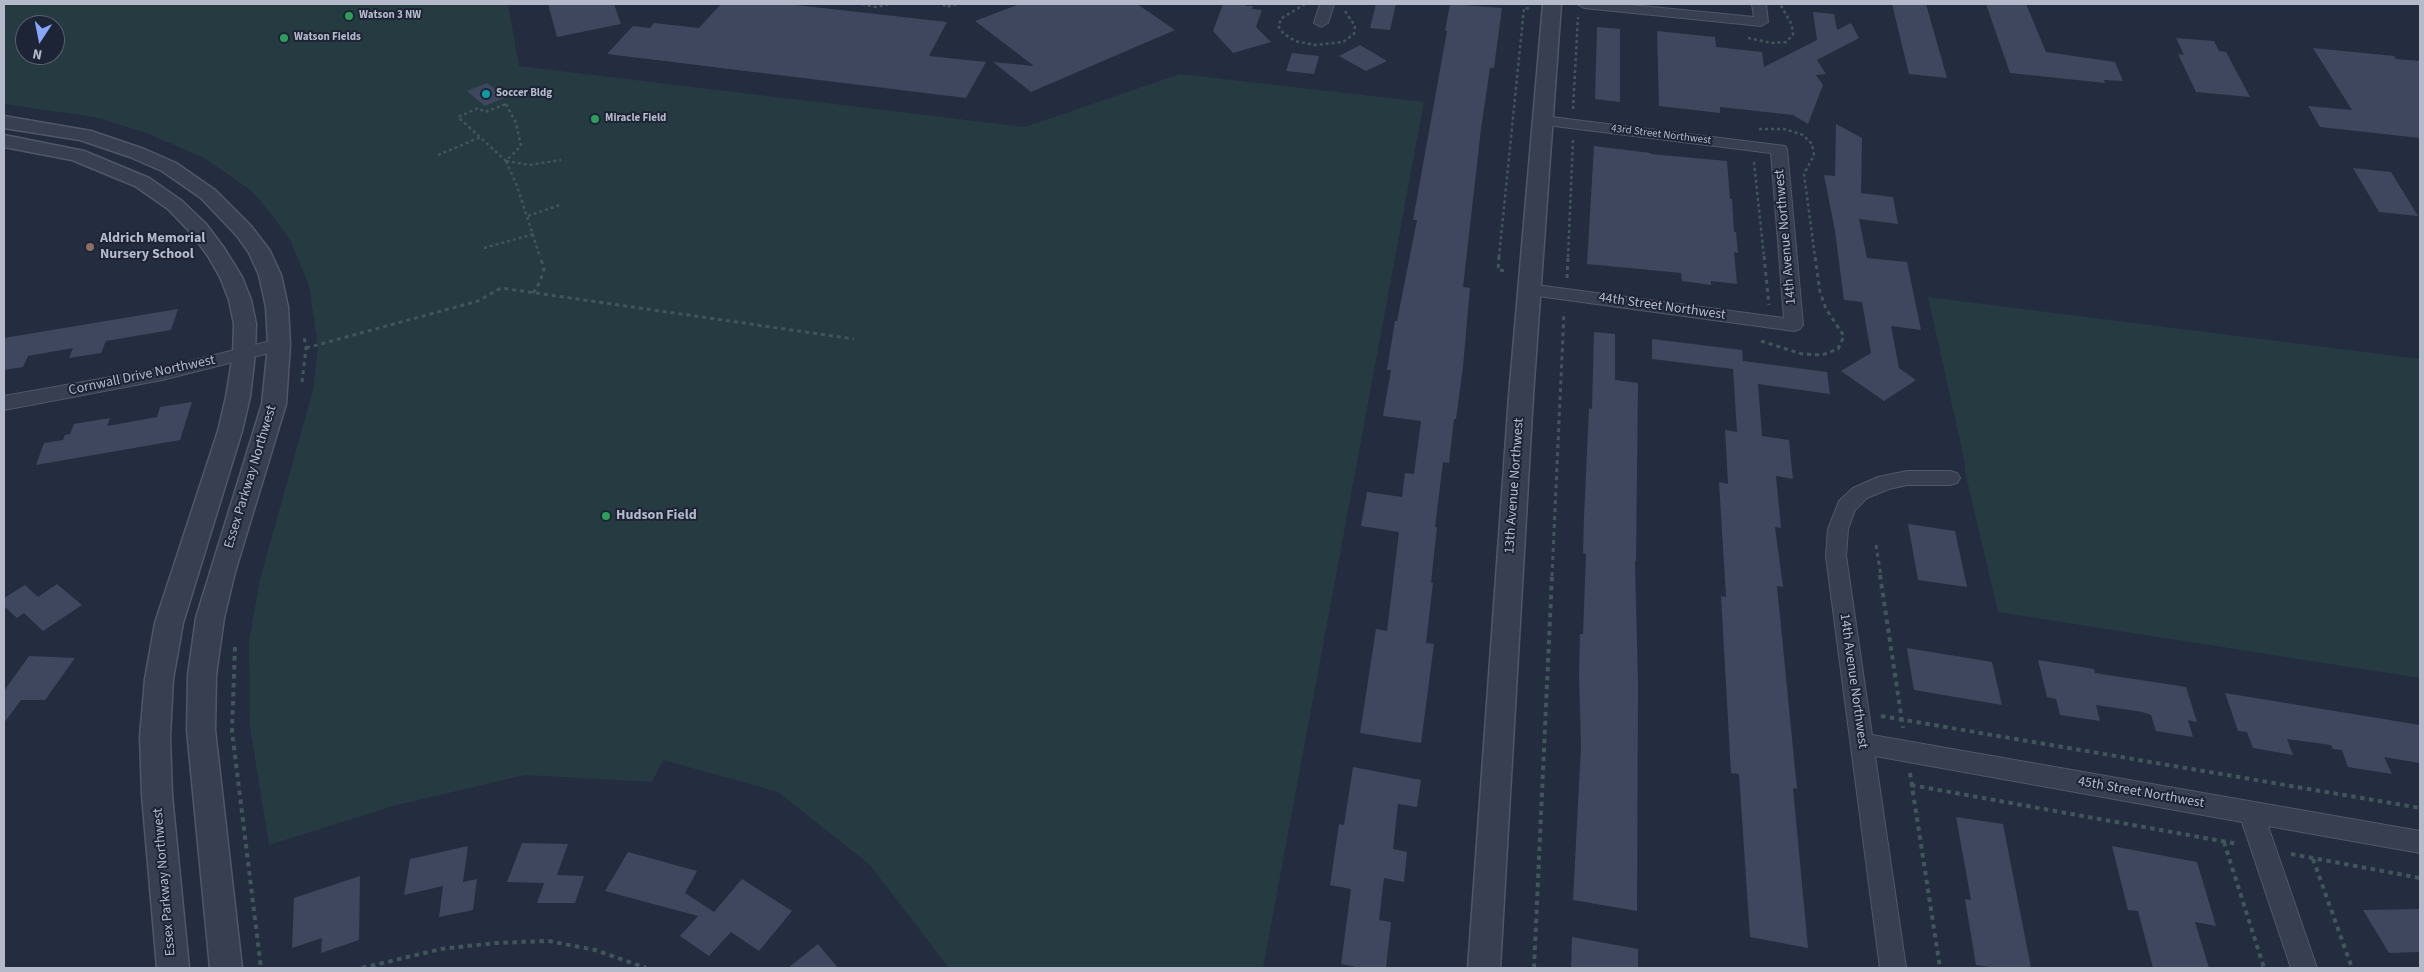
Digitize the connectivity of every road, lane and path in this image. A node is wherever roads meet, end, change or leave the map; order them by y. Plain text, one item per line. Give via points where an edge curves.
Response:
1 (862, 4) edge
2 (890, 4) edge
3 (943, 4) edge
4 (958, 4) edge
5 (1326, 4) edge
6 (1552, 4) edge
7 (1759, 4) edge
8 (1780, 4) edge
9 (1524, 8) dead end
10 (1581, 9) edge
11 (1321, 23) dead end
12 (1786, 42) dead end
13 (1573, 111) dead end
14 (1543, 121) junction
15 (4, 122) edge
16 (1803, 135) dead end
17 (1574, 136) dead end
18 (481, 137) junction
19 (4, 141) edge
20 (1779, 149) joint
21 (438, 155) dead end
22 (1754, 158) dead end
23 (561, 160) dead end
24 (506, 161) junction
25 (560, 205) dead end
26 (528, 216) junction
27 (534, 234) junction
28 (484, 248) dead end
29 (1498, 270) dead end
30 (1567, 279) dead end
31 (1529, 290) junction
32 (533, 293) junction
33 (1769, 306) dead end
34 (1564, 312) dead end
35 (1794, 325) joint
36 (854, 339) dead end
37 (280, 345) junction
38 (1838, 349) dead end
39 (244, 354) junction
40 (299, 391) dead end
41 (4, 403) edge
42 (1950, 478) dead end
43 (1876, 545) dead end
44 (236, 637) dead end
45 (1862, 744) junction
46 (2420, 808) edge
47 (2251, 812) junction
48 (2420, 842) edge
49 (2420, 878) edge
50 (173, 968) edge
51 (226, 968) edge
52 (261, 968) edge
53 (362, 968) edge
54 (646, 968) edge
55 (1484, 968) edge
56 (1534, 968) edge
57 (1893, 968) edge
58 (1940, 968) edge
59 (2264, 968) edge
60 (2304, 968) edge
61 (2352, 968) edge

1 - 2 path via 876,7
3 - 4 path via 946,7
5 - 11 street
6 - 14 street, 13th Avenue Northwest
7 - 10 street via 1761,22
8 - 12 path via 1792,25 1793,35
9 - 29 path
10 - 13 path
14 - 20 street, 43rd Street Northwest
14 - 31 street, 13th Avenue Northwest
15 - 37 street, Essex Parkway Northwest via 84,135 117,146 168,167 208,194 259,251 270,275
16 - 38 path via 1812,144 1814,155 1804,174 1820,292 1826,309 1844,336
17 - 30 path
18 - 21 path
18 - 24 path
18 - 24 path via 458,117 478,108 485,112 506,104 516,123 521,146
19 - 39 street, Essex Parkway Northwest via 77,155 108,166 142,182 175,205 217,253 232,277 245,324
20 - 35 street, 14th Avenue Northwest
22 - 33 path
23 - 24 path via 529,165
24 - 26 path
25 - 26 path
26 - 27 path
27 - 28 path
27 - 32 path via 544,269
31 - 35 street, 44th Street Northwest
31 - 55 street, 13th Avenue Northwest
32 - 36 path
32 - 40 path via 501,288 478,301 306,348
34 - 56 path
37 - 39 street, Cornwall Drive Northwest
37 - 51 street, Essex Parkway Northwest via 274,404 222,572 210,618 202,675 201,730
39 - 41 street, Cornwall Drive Northwest via 162,374
39 - 50 street, Essex Parkway Northwest via 230,431 169,622 159,678 155,737 157,795
42 - 45 street, 14th Avenue Northwest via 1907,478 1885,482 1860,493 1846,506 1838,529 1836,556
43 - 46 path via 1902,720
44 - 52 path via 232,664 232,731
45 - 47 street, 45th Street Northwest
45 - 57 street, 14th Avenue Northwest
47 - 48 street, 45th Street Northwest
47 - 60 street
49 - 61 path via 2313,858
53 - 54 path via 441,949 549,941 595,950
58 - 59 path via 1911,785 2224,842

